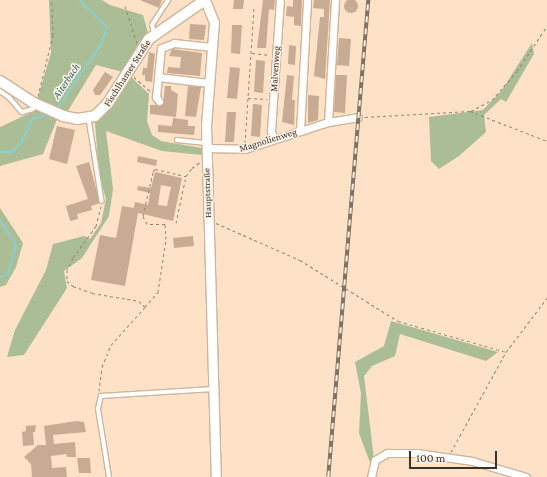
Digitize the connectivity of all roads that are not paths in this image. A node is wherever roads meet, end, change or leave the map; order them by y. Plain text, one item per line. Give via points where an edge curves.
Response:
1 (168, 0) edge
2 (205, 0) edge
3 (280, 0) edge
4 (307, 0) edge
5 (335, 0) edge
6 (154, 34) junction
7 (212, 47) junction
8 (158, 77) junction
9 (0, 81) edge
10 (209, 83) junction
11 (0, 91) edge
12 (159, 102) dead end
13 (36, 104) junction
14 (358, 117) road end
15 (89, 118) junction
16 (328, 122) junction
17 (300, 130) junction
18 (274, 139) junction
19 (177, 140) dead end
20 (206, 146) junction
21 (102, 201) road end
22 (213, 389) junction
23 (109, 477) edge
24 (216, 477) edge
25 (371, 477) edge
26 (526, 477) edge

1 - 6 lane via 152,25
2 - 6 main road, Fischlhamer Straße
2 - 7 street, Hauptstraße via 214,19
3 - 18 street, Malvenweg via 272,131
4 - 17 street
5 - 16 street
6 - 15 main road, Fischlhamer Straße via 139,51 104,108
7 - 8 street via 174,43 162,47
7 - 10 street, Hauptstraße
8 - 10 street
8 - 12 street via 156,93
9 - 13 main road
10 - 20 street, Hauptstraße
11 - 13 lane via 22,112 33,109
13 - 15 main road via 62,116
14 - 16 street, Magnolienweg
15 - 21 lane
16 - 17 street, Magnolienweg
17 - 18 street, Magnolienweg
18 - 20 street, Magnolienweg via 245,149
19 - 20 lane
20 - 22 street, Hauptstraße
22 - 23 lane via 101,396 98,409
22 - 24 street, Hauptstraße
25 - 26 street via 375,460 384,453 417,453 477,462

